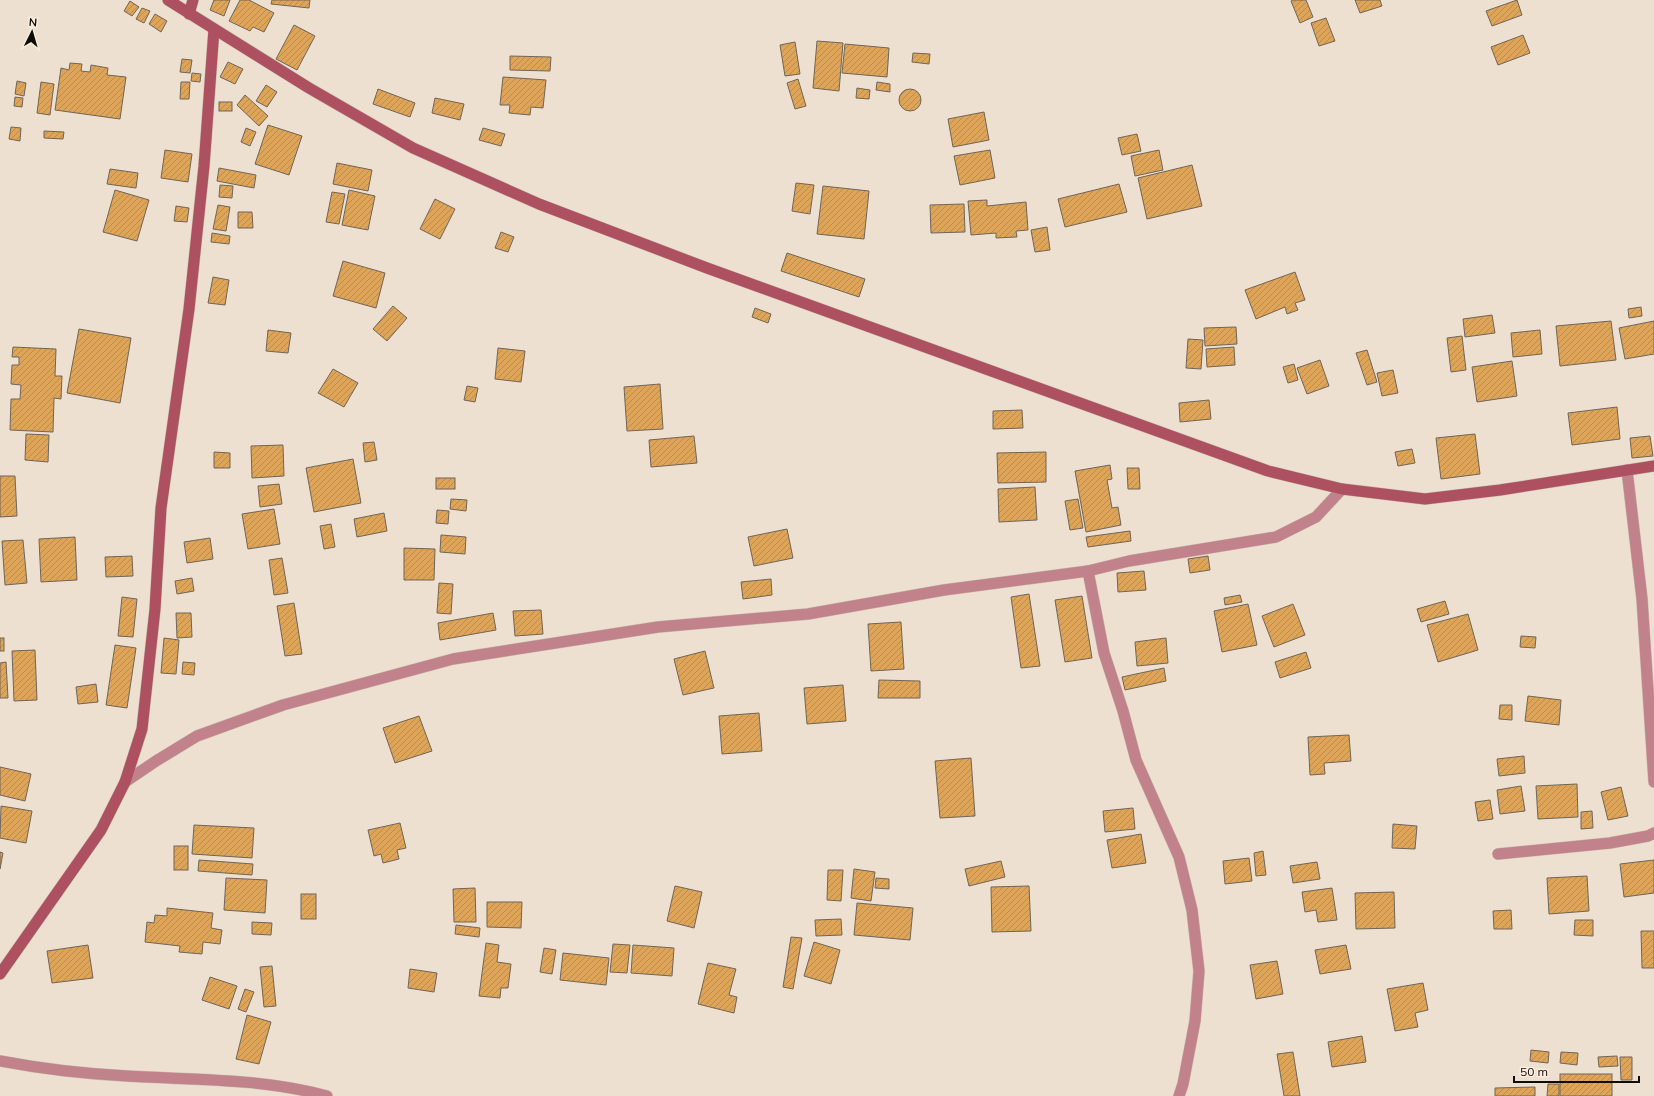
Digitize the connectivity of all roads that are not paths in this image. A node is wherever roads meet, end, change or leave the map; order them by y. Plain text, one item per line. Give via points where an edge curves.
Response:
1 (168, 0) edge
2 (193, 0) edge
3 (189, 14) junction
4 (214, 29) junction
5 (1654, 466) edge
6 (1627, 470) junction
7 (1342, 489) junction
8 (1088, 571) junction
9 (125, 782) junction
10 (1654, 782) edge
11 (1654, 833) edge
12 (1498, 854) dead end
13 (0, 974) edge
14 (0, 1061) edge
15 (327, 1096) edge
16 (1179, 1096) edge

1 - 3 main road
2 - 3 main road
3 - 4 main road
4 - 7 main road via 413,148 539,204 700,266 1268,471
4 - 9 main road via 193,277 161,508 155,609 142,729
5 - 6 main road
6 - 7 main road via 1425,499
6 - 10 street via 1642,599
7 - 8 street via 1316,517 1276,537
8 - 9 street via 944,590 808,614 658,627 453,659 283,706 197,736
8 - 16 street via 1104,653 1124,711 1136,760 1180,857 1192,910 1199,971 1195,1021
9 - 13 main road via 101,830
11 - 12 street via 1610,843
14 - 15 street via 67,1072 273,1084

